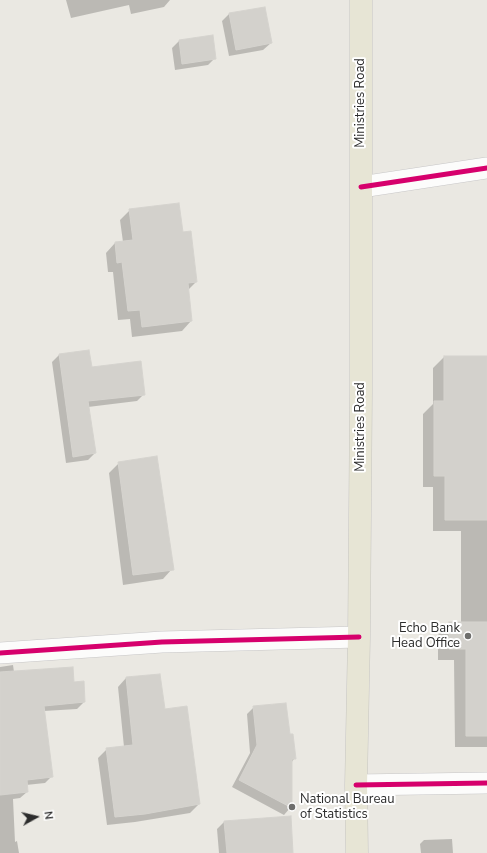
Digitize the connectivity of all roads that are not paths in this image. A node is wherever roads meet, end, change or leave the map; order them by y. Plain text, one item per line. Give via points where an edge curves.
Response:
1 (362, 0) edge
2 (487, 168) edge
3 (361, 187) junction
4 (359, 637) junction
5 (0, 653) edge
6 (487, 783) edge
7 (356, 785) junction
8 (357, 853) edge

1 - 3 main road, Ministries Road
2 - 3 street
3 - 4 main road, Ministries Road
4 - 5 street via 162,642
4 - 7 main road, Ministries Road
6 - 7 street
7 - 8 main road, Ministries Road

